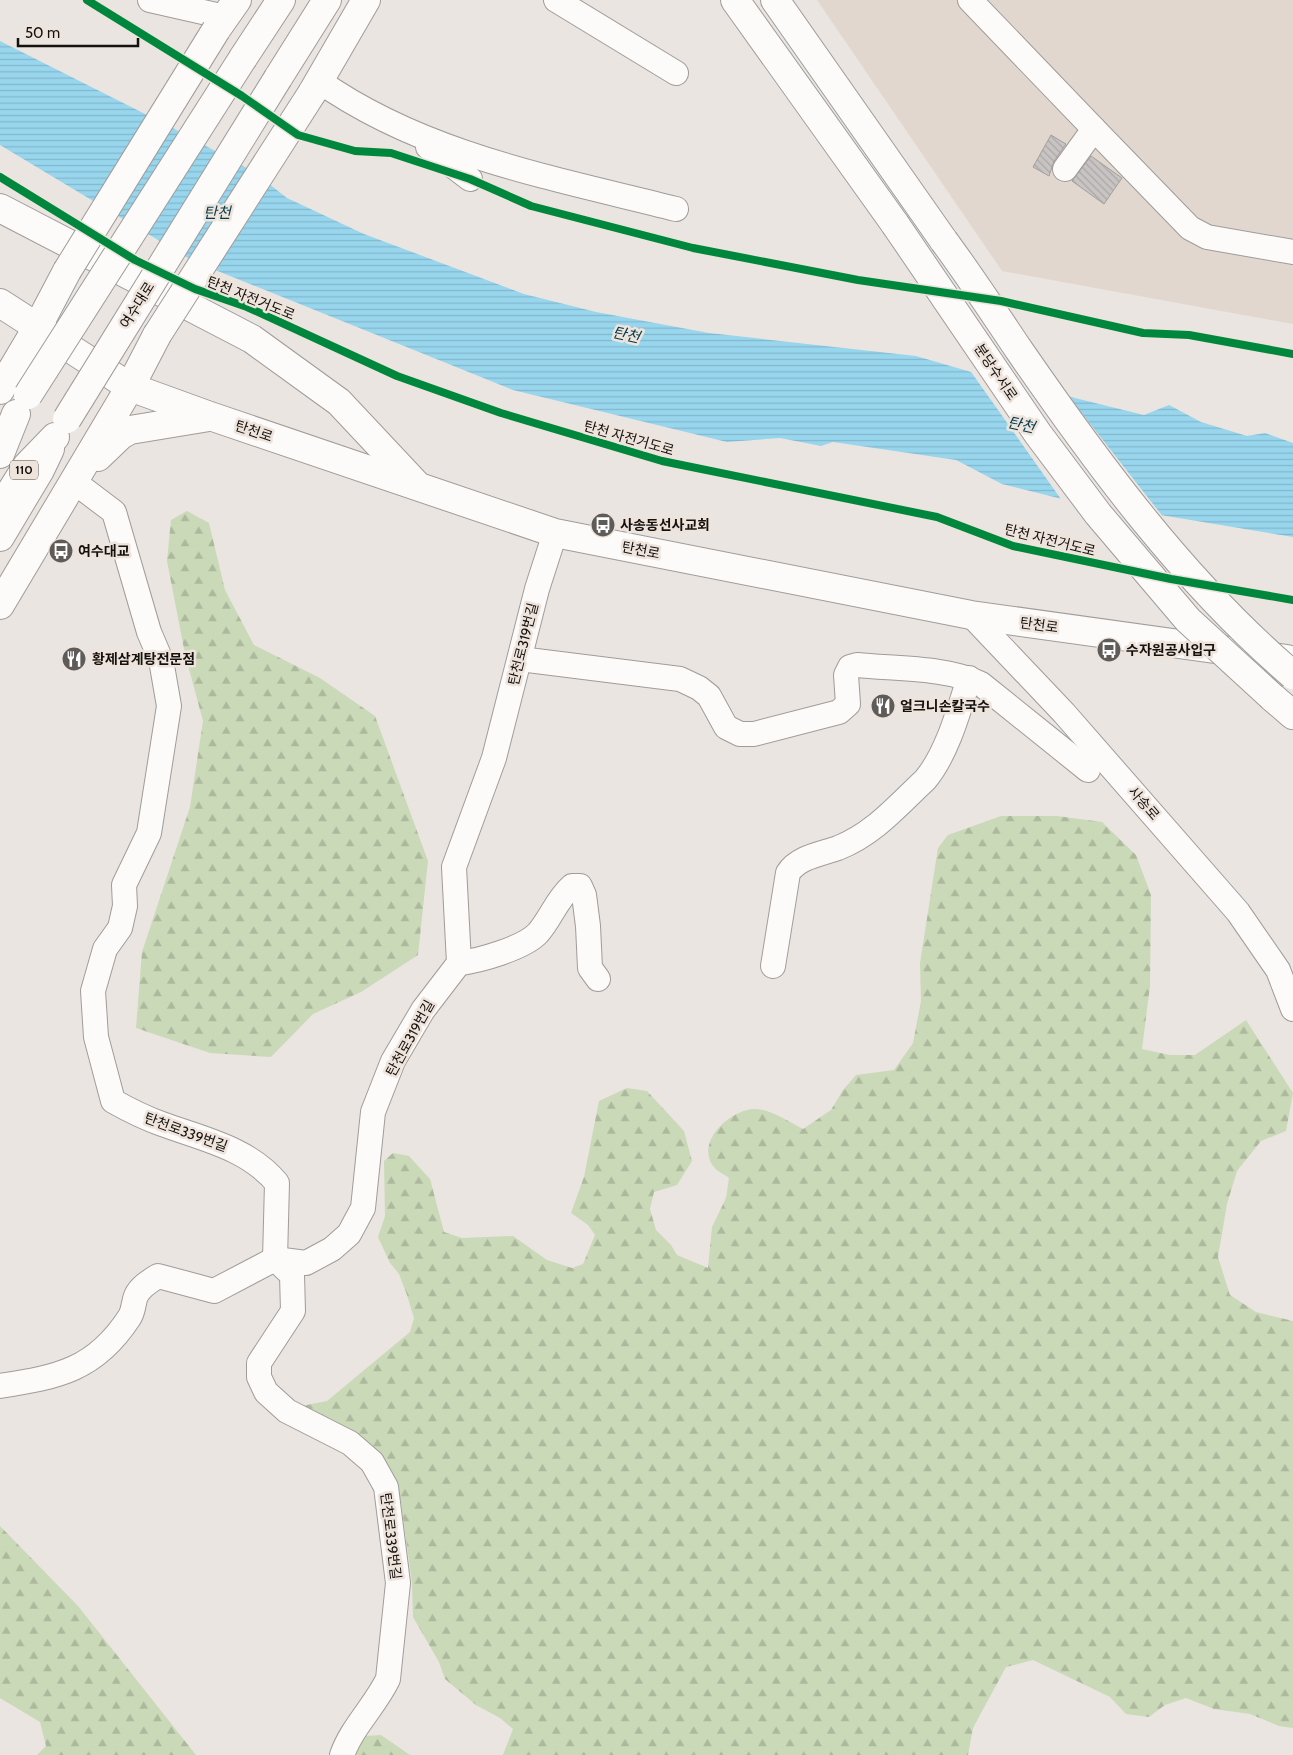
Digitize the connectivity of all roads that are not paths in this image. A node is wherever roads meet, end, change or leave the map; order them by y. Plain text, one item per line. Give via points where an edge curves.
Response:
1 (150, 0) edge
2 (281, 0) edge
3 (327, 0) edge
4 (366, 0) edge
5 (556, 0) edge
6 (735, 0) edge
7 (775, 0) edge
8 (970, 0) edge
9 (226, 16) edge
10 (676, 73) dead end
11 (315, 87) junction
12 (1094, 128) junction
13 (413, 135) junction
14 (1065, 169) dead end
15 (470, 179) dead end
16 (0, 208) edge
17 (676, 209) dead end
18 (1293, 252) edge
19 (0, 303) edge
20 (37, 328) junction
21 (130, 386) junction
22 (0, 390) edge
23 (14, 414) edge
24 (210, 416) junction
25 (61, 428) junction
26 (0, 454) edge
27 (73, 481) junction
28 (418, 486) junction
29 (0, 508) edge
30 (555, 532) junction
31 (0, 537) edge
32 (0, 605) edge
33 (971, 615) junction
34 (520, 658) junction
35 (1293, 660) edge
36 (1293, 675) edge
37 (969, 678) junction
38 (1293, 715) edge
39 (1088, 770) dead end
40 (459, 964) junction
41 (773, 966) dead end
42 (598, 979) dead end
43 (1293, 1009) edge
44 (275, 1259) junction
45 (0, 1386) edge
46 (342, 1755) edge

1 - 9 street
2 - 23 main road, bridge
3 - 25 main road, 여수대로, bridge
4 - 11 main road
5 - 10 street
6 - 38 main road, 분당수서로, bridge via 895,224 1038,434 1098,514 1188,620
7 - 36 main road, bridge via 1081,437 1151,527 1253,641
8 - 12 street
9 - 20 main road, bridge via 67,271
11 - 13 street
11 - 21 main road, bridge via 157,335
12 - 14 street
12 - 18 street via 1190,228 1207,237
13 - 15 street
13 - 17 street via 498,163
16 - 28 main road via 252,340 339,402
19 - 20 main road, 탄천로
20 - 21 main road, 탄천로
20 - 22 main road
21 - 24 main road, 탄천로
21 - 27 main road
23 - 26 main road, 110
24 - 27 main road via 130,430
24 - 28 main road, 탄천로
25 - 29 main road, 110 via 27,466
25 - 31 main road, 여수대로
27 - 32 main road
27 - 44 street, 탄천로339번길 via 114,512 149,632 161,660 169,706 150,833 124,885 125,906 120,928 106,949 93,991 96,1037 104,1071 113,1101 143,1117 229,1147 267,1170 277,1183
28 - 30 main road, 탄천로
30 - 33 main road, 탄천로
30 - 34 street, 탄천로319번길
33 - 35 main road, 탄천로
33 - 43 street, 사송로 via 1064,713 1238,912 1278,970
34 - 37 street via 680,679 709,696 726,728 740,734 754,734 839,712 848,704 846,675 850,667 858,665
34 - 40 street, 탄천로319번길 via 494,758 454,867
37 - 39 street via 981,684
37 - 41 street via 956,718 932,772 925,780 873,830 792,866 788,873
40 - 42 street via 484,960 537,934 562,895 572,886 580,886 588,926 590,968
40 - 44 street, 탄천로319번길 via 423,1010 393,1061 373,1112 363,1208 350,1234 332,1249 306,1263
44 - 45 street via 214,1291 158,1276 145,1284 117,1336 93,1360 43,1379
44 - 46 street, 탄천로339번길 via 292,1275 293,1311 259,1363 259,1377 266,1392 287,1411 350,1443 372,1462 386,1487 391,1518 398,1583 388,1679 359,1722

